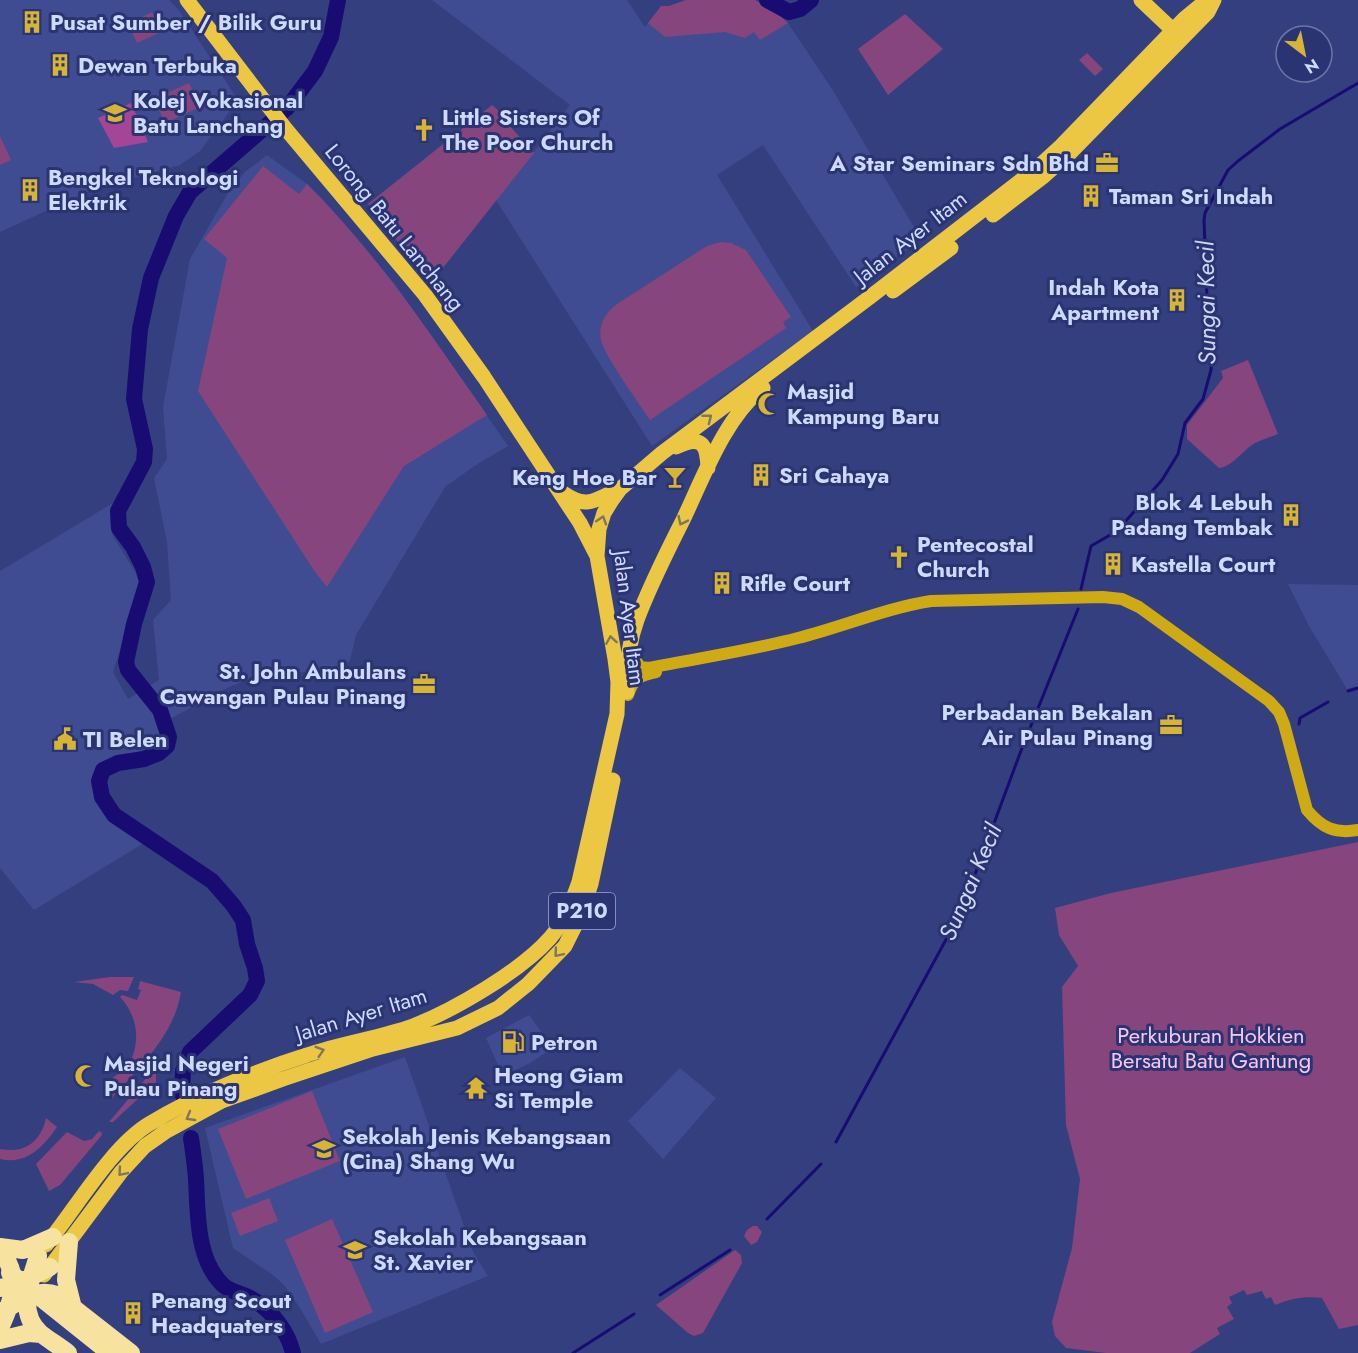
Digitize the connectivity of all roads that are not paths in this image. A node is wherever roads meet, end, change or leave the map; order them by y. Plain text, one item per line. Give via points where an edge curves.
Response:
1 (187, 0) edge
2 (1141, 0) edge
3 (1207, 0) edge
4 (1214, 0) edge
5 (1177, 34) junction
6 (662, 453) junction
7 (708, 469) junction
8 (620, 489) junction
9 (558, 490) junction
10 (597, 556) junction
11 (629, 650) junction
12 (724, 656) junction
13 (627, 697) junction
14 (1358, 830) edge
15 (519, 966) junction
16 (528, 984) junction
17 (61, 1240) junction
18 (0, 1248) edge
19 (44, 1261) junction
20 (0, 1265) edge
21 (10, 1287) edge
22 (78, 1312) junction
23 (2, 1320) edge
24 (41, 1334) junction
25 (63, 1349) edge
26 (91, 1353) edge
27 (110, 1353) edge
28 (131, 1353) edge

1 - 9 main road, Lorong Batu Lanchang via 285,128 425,295
2 - 5 main road
3 - 5 main road, Jalan Ayer Itam
4 - 5 main road, Jalan Ayer Itam via 1208,12
6 -> 5 main road, Jalan Ayer Itam via 1027,176
5 - 7 main road, Jalan Ayer Itam via 1071,153 751,398 739,412
6 - 7 main road via 689,441 700,442 706,450
6 - 8 main road, Jalan Ayer Itam
7 -> 11 main road, Jalan Ayer Itam via 637,621
8 - 9 main road via 583,503
10 -> 8 main road, Jalan Ayer Itam via 604,513
9 - 10 main road, Lorong Batu Lanchang
15 -> 10 main road, Jalan Ayer Itam via 551,938 572,903 614,734 618,682
11 - 12 street via 644,668 716,654
11 - 13 main road, Jalan Ayer Itam
12 - 13 street via 643,675 633,682
12 - 14 street via 924,602 1103,597 1122,600 1139,608 1269,701 1284,724 1307,810 1327,829
13 -> 16 main road, Jalan Ayer Itam / P210 via 624,739 581,914 565,946
15 - 16 main road via 516,977
17 -> 15 main road, Jalan Ayer Itam via 117,1153 148,1124 265,1069 413,1026 455,1007
16 -> 17 main road, Jalan Ayer Itam / P210 via 498,1008 457,1028 336,1060 222,1101 165,1132 145,1146
17 - 18 highway via 23,1250
17 - 19 main road, Jalan Ayer Itam
17 - 22 highway via 66,1281
18 - 21 highway via 10,1265
19 - 21 main road, Jalan Ayer Itam
19 - 21 highway via 31,1277
20 - 27 highway, bridge
21 - 22 highway via 57,1295
21 - 23 highway
21 - 24 highway
21 - 26 highway
22 - 25 highway via 55,1321 52,1331
22 - 28 highway
23 - 24 highway via 29,1333
24 - 25 highway

